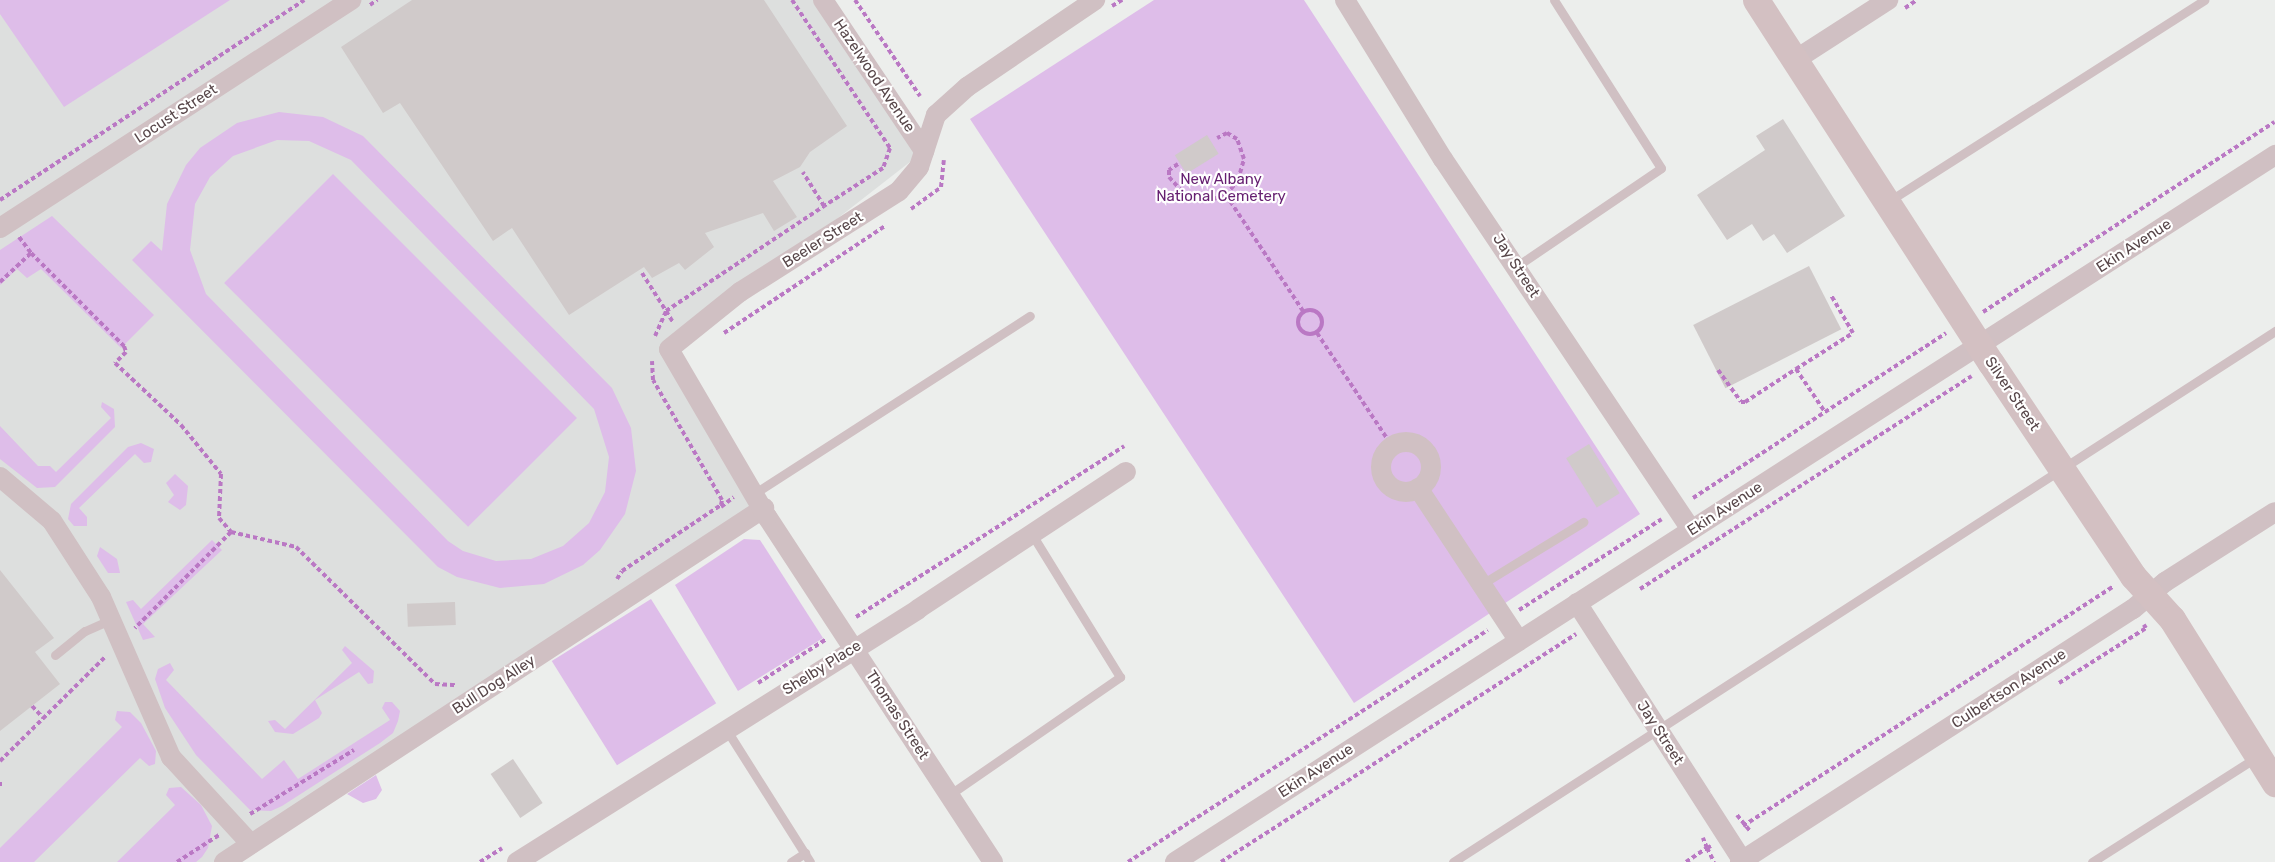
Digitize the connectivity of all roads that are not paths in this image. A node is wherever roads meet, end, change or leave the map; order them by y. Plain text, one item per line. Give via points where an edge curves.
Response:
1 (351, 0) edge
2 (824, 0) edge
3 (1095, 0) edge
4 (1345, 0) edge
5 (1554, 0) edge
6 (1756, 0) edge
7 (1888, 0) edge
8 (2204, 0) edge
9 (1795, 60) junction
10 (924, 152) junction
11 (2275, 155) edge
12 (1887, 202) junction
13 (0, 228) edge
14 (1517, 266) junction
15 (1030, 316) dead end
16 (2275, 332) edge
17 (1980, 345) junction
18 (2063, 471) junction
19 (1126, 472) dead end
20 (0, 477) edge
21 (1418, 489) junction
22 (760, 501) junction
23 (2275, 512) edge
24 (1583, 522) dead end
25 (1691, 530) junction
26 (1031, 533) junction
27 (1482, 585) junction
28 (2150, 594) junction
29 (1577, 603) junction
30 (112, 619) junction
31 (1519, 641) junction
32 (855, 648) junction
33 (55, 655) dead end
34 (1657, 727) junction
35 (726, 729) junction
36 (2258, 756) junction
37 (2275, 783) edge
38 (949, 795) junction
39 (251, 844) junction
40 (807, 858) edge
41 (224, 862) edge
42 (517, 862) edge
43 (791, 862) edge
44 (993, 862) edge
45 (1174, 862) edge
46 (1453, 862) edge
47 (1742, 862) edge
48 (2092, 862) edge

1 - 13 street, Locust Street
2 - 10 street, Hazelwood Avenue
3 - 10 street, Beeler Street via 967,87 936,116
4 - 14 street, Jay Street via 1443,159
5 - 14 lane via 1661,168
6 - 9 main road, Silver Street
7 - 9 street
8 - 12 lane
9 - 12 main road, Silver Street
10 - 22 street, Beeler Street via 911,179 899,191 740,292 669,349
11 - 17 street, Ekin Avenue
12 - 17 main road, Silver Street
14 - 25 street, Jay Street via 1684,504
15 - 22 lane
16 - 18 lane
17 - 18 main road, Silver Street
17 - 25 street, Ekin Avenue
18 - 28 main road, Silver Street via 2133,576
18 - 34 lane
19 - 26 street, Shelby Place
20 - 30 street via 52,520
21 - 21 street via 1396,489 1384,480 1383,458 1392,446 1407,442 1427,454 1430,469
21 - 27 street
22 - 32 street, Thomas Street
22 - 39 street, Bull Dog Alley
23 - 28 street, Culbertson Avenue
24 - 27 lane
25 - 29 street, Ekin Avenue
26 - 32 street, Shelby Place
26 - 38 lane via 1120,677
27 - 31 street
28 - 36 main road, Silver Street via 2172,619
28 - 47 street, Culbertson Avenue
29 - 31 street, Ekin Avenue
29 - 34 street, Jay Street
30 - 33 lane via 85,631
30 - 39 street via 171,757
31 - 45 street, Ekin Avenue
32 - 35 street, Shelby Place
32 - 38 street, Thomas Street
34 - 46 lane
34 - 47 street, Jay Street
35 - 40 lane
35 - 42 street, Shelby Place
36 - 37 main road, Silver Street
36 - 48 lane
38 - 44 street, Thomas Street
39 - 41 street, Bull Dog Alley
40 - 43 lane

